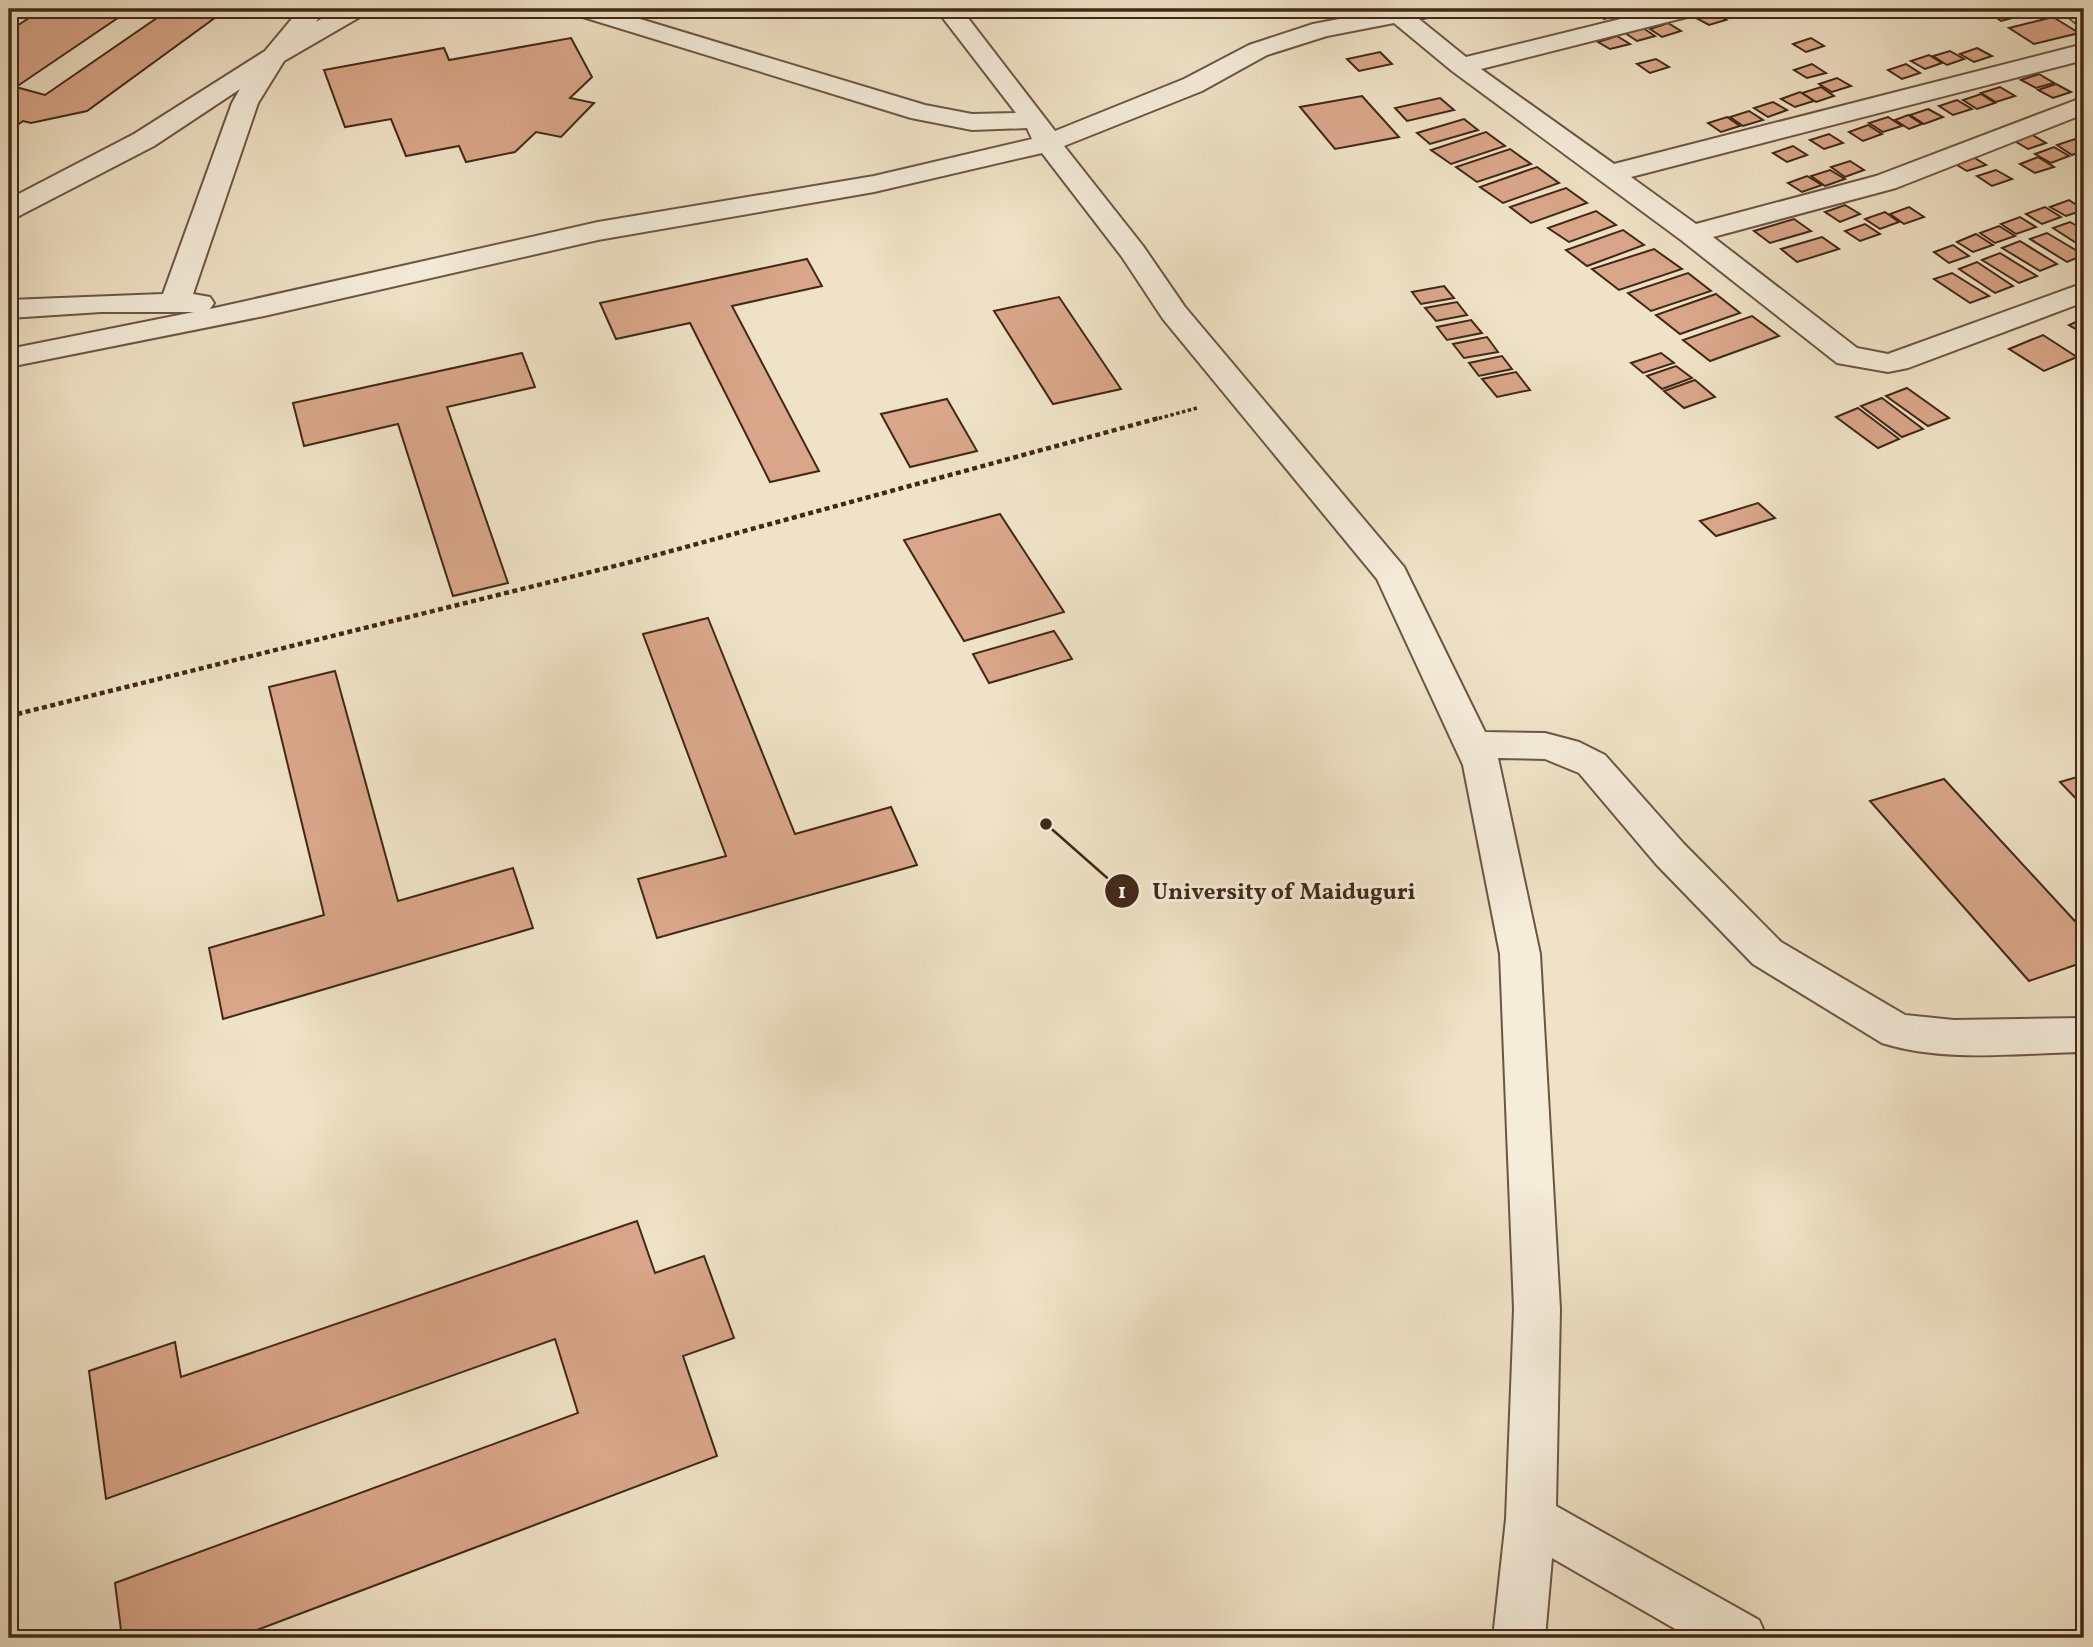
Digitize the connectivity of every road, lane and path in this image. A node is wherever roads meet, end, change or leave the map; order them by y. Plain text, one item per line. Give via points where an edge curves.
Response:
1 (313, 9) edge
2 (356, 9) edge
3 (582, 9) edge
4 (948, 9) edge
5 (1431, 9) edge
6 (1690, 9) edge
7 (2071, 9) edge
8 (1400, 16) junction
9 (2084, 17) edge
10 (2084, 52) edge
11 (274, 56) junction
12 (1461, 66) junction
13 (2084, 105) edge
14 (1042, 132) junction
15 (1609, 174) junction
16 (9, 211) edge
17 (1691, 234) junction
18 (2084, 292) edge
19 (175, 302) junction
20 (264, 307) junction
21 (9, 309) edge
22 (9, 358) edge
23 (1245, 396) junction
24 (9, 716) edge
25 (1473, 746) junction
26 (2084, 1035) edge
27 (1531, 1519) junction
28 (1518, 1638) edge
29 (1741, 1638) edge

1 - 11 street
2 - 11 street
3 - 14 street via 920,112
4 - 14 street
5 - 8 street
6 - 12 street
7 - 9 street
8 - 12 street
8 - 14 street via 1322,29 1258,50 1193,85
10 - 15 street
11 - 16 street via 144,140
11 - 19 street via 245,103
12 - 15 street
13 - 17 street via 1886,182
14 - 20 street via 874,184 598,232
14 - 23 street via 1174,313
15 - 17 street
17 - 18 street via 1848,356 1888,363
19 - 20 street
19 - 21 street
20 - 22 street
23 - 24 path via 627,563
23 - 25 street via 1392,575
25 - 26 street via 1545,746 1592,764 1670,854 1767,953 1897,1031 1954,1037
25 - 27 street via 1482,765 1520,954 1537,1309
27 - 28 street
27 - 29 street

